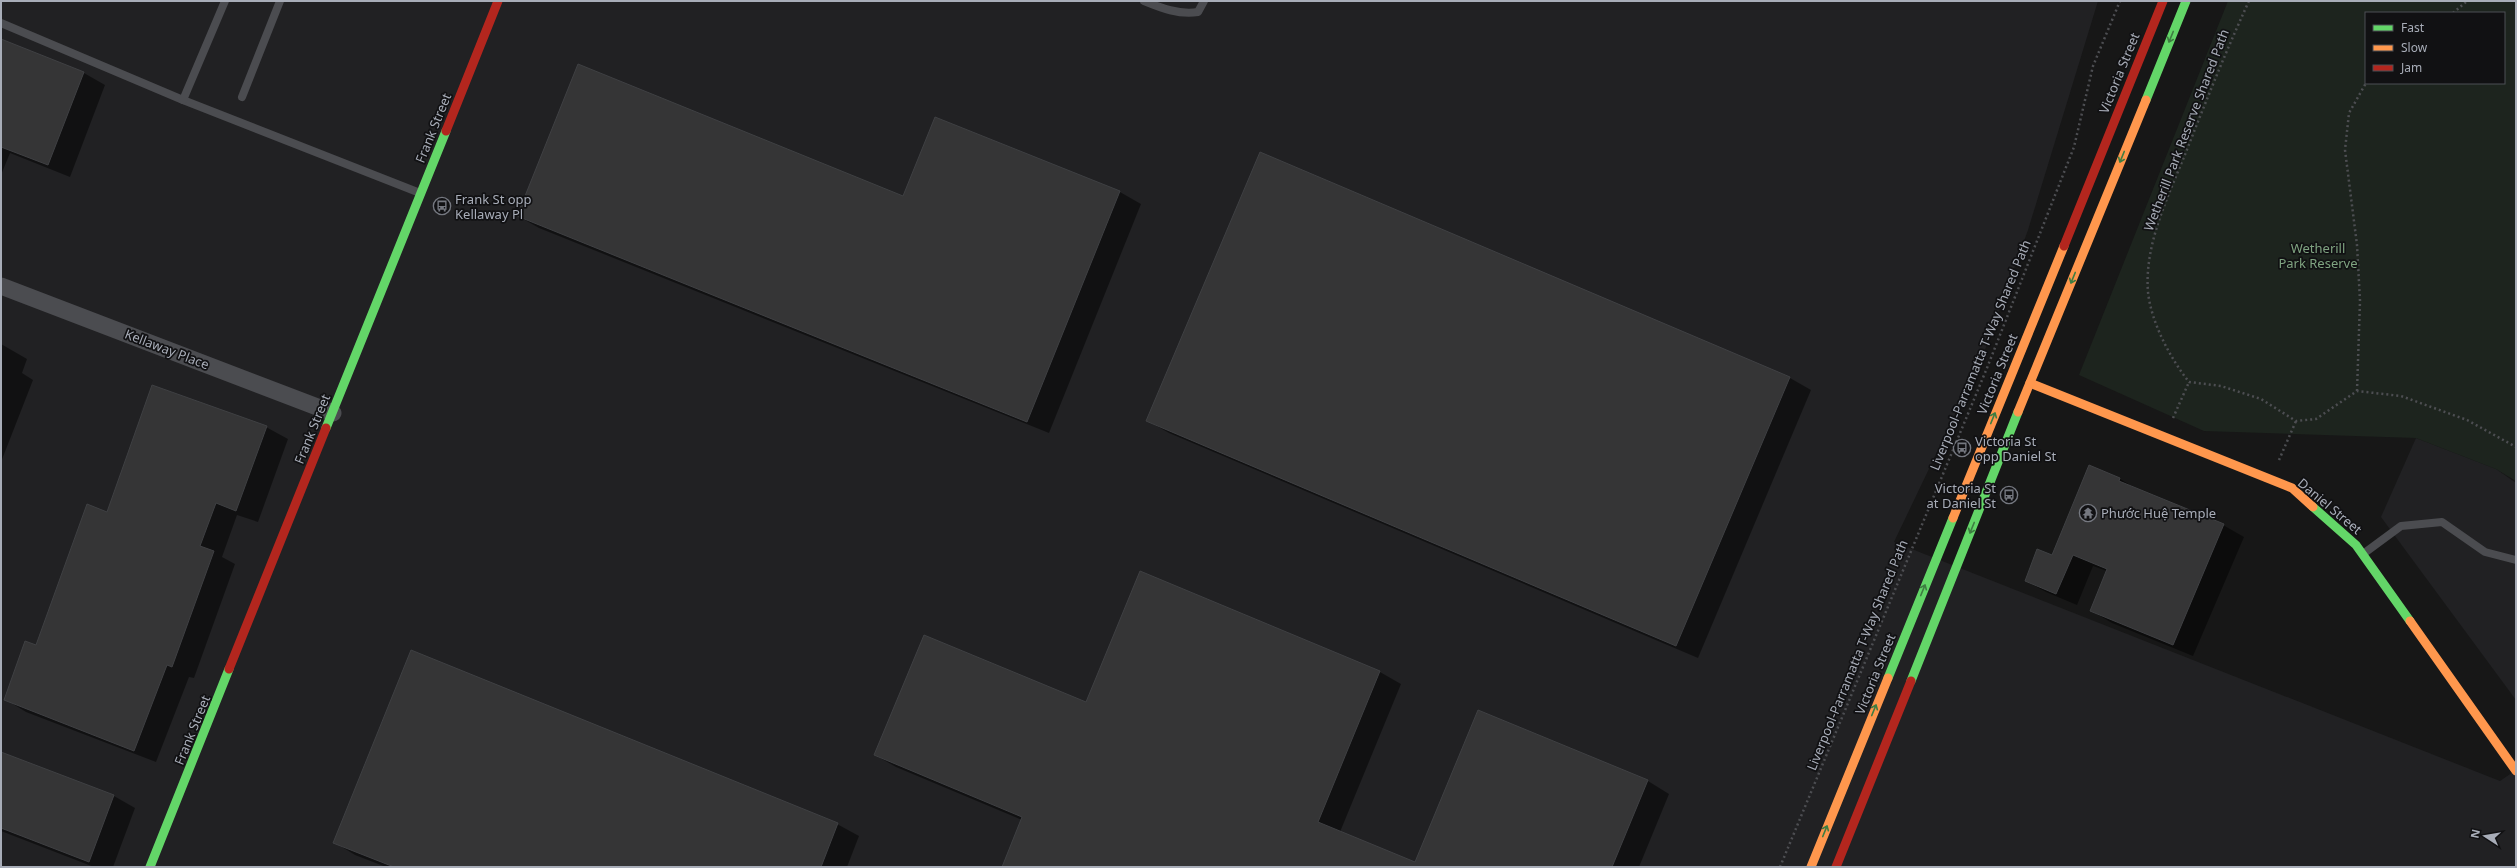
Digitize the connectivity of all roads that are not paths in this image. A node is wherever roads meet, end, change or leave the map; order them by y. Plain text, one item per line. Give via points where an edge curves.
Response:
1 (225, 1) edge
2 (280, 1) edge
3 (498, 1) edge
4 (1144, 1) edge
5 (1204, 1) edge
6 (2163, 1) edge
7 (2186, 1) edge
8 (1, 23) edge
9 (242, 97) dead end
10 (183, 100) junction
11 (421, 194) junction
12 (1, 286) edge
13 (2030, 383) junction
14 (333, 413) junction
15 (2363, 554) junction
16 (2516, 560) edge
17 (2516, 771) edge
18 (150, 867) edge
19 (1810, 867) edge
20 (1836, 867) edge

1 - 10 lane
2 - 9 lane
3 - 11 main road, Frank Street
4 - 5 lane via 1164,9 1187,13 1198,12
19 -> 6 main road, Victoria Street
7 -> 13 main road
8 - 10 lane
10 - 11 lane
11 - 14 main road, Frank Street
12 - 14 street, Kellaway Place
13 - 15 main road, Daniel Street via 2292,488
13 -> 20 main road
14 - 18 main road, Frank Street
15 - 16 lane via 2401,526 2442,522 2485,552
15 - 17 main road, Daniel Street

